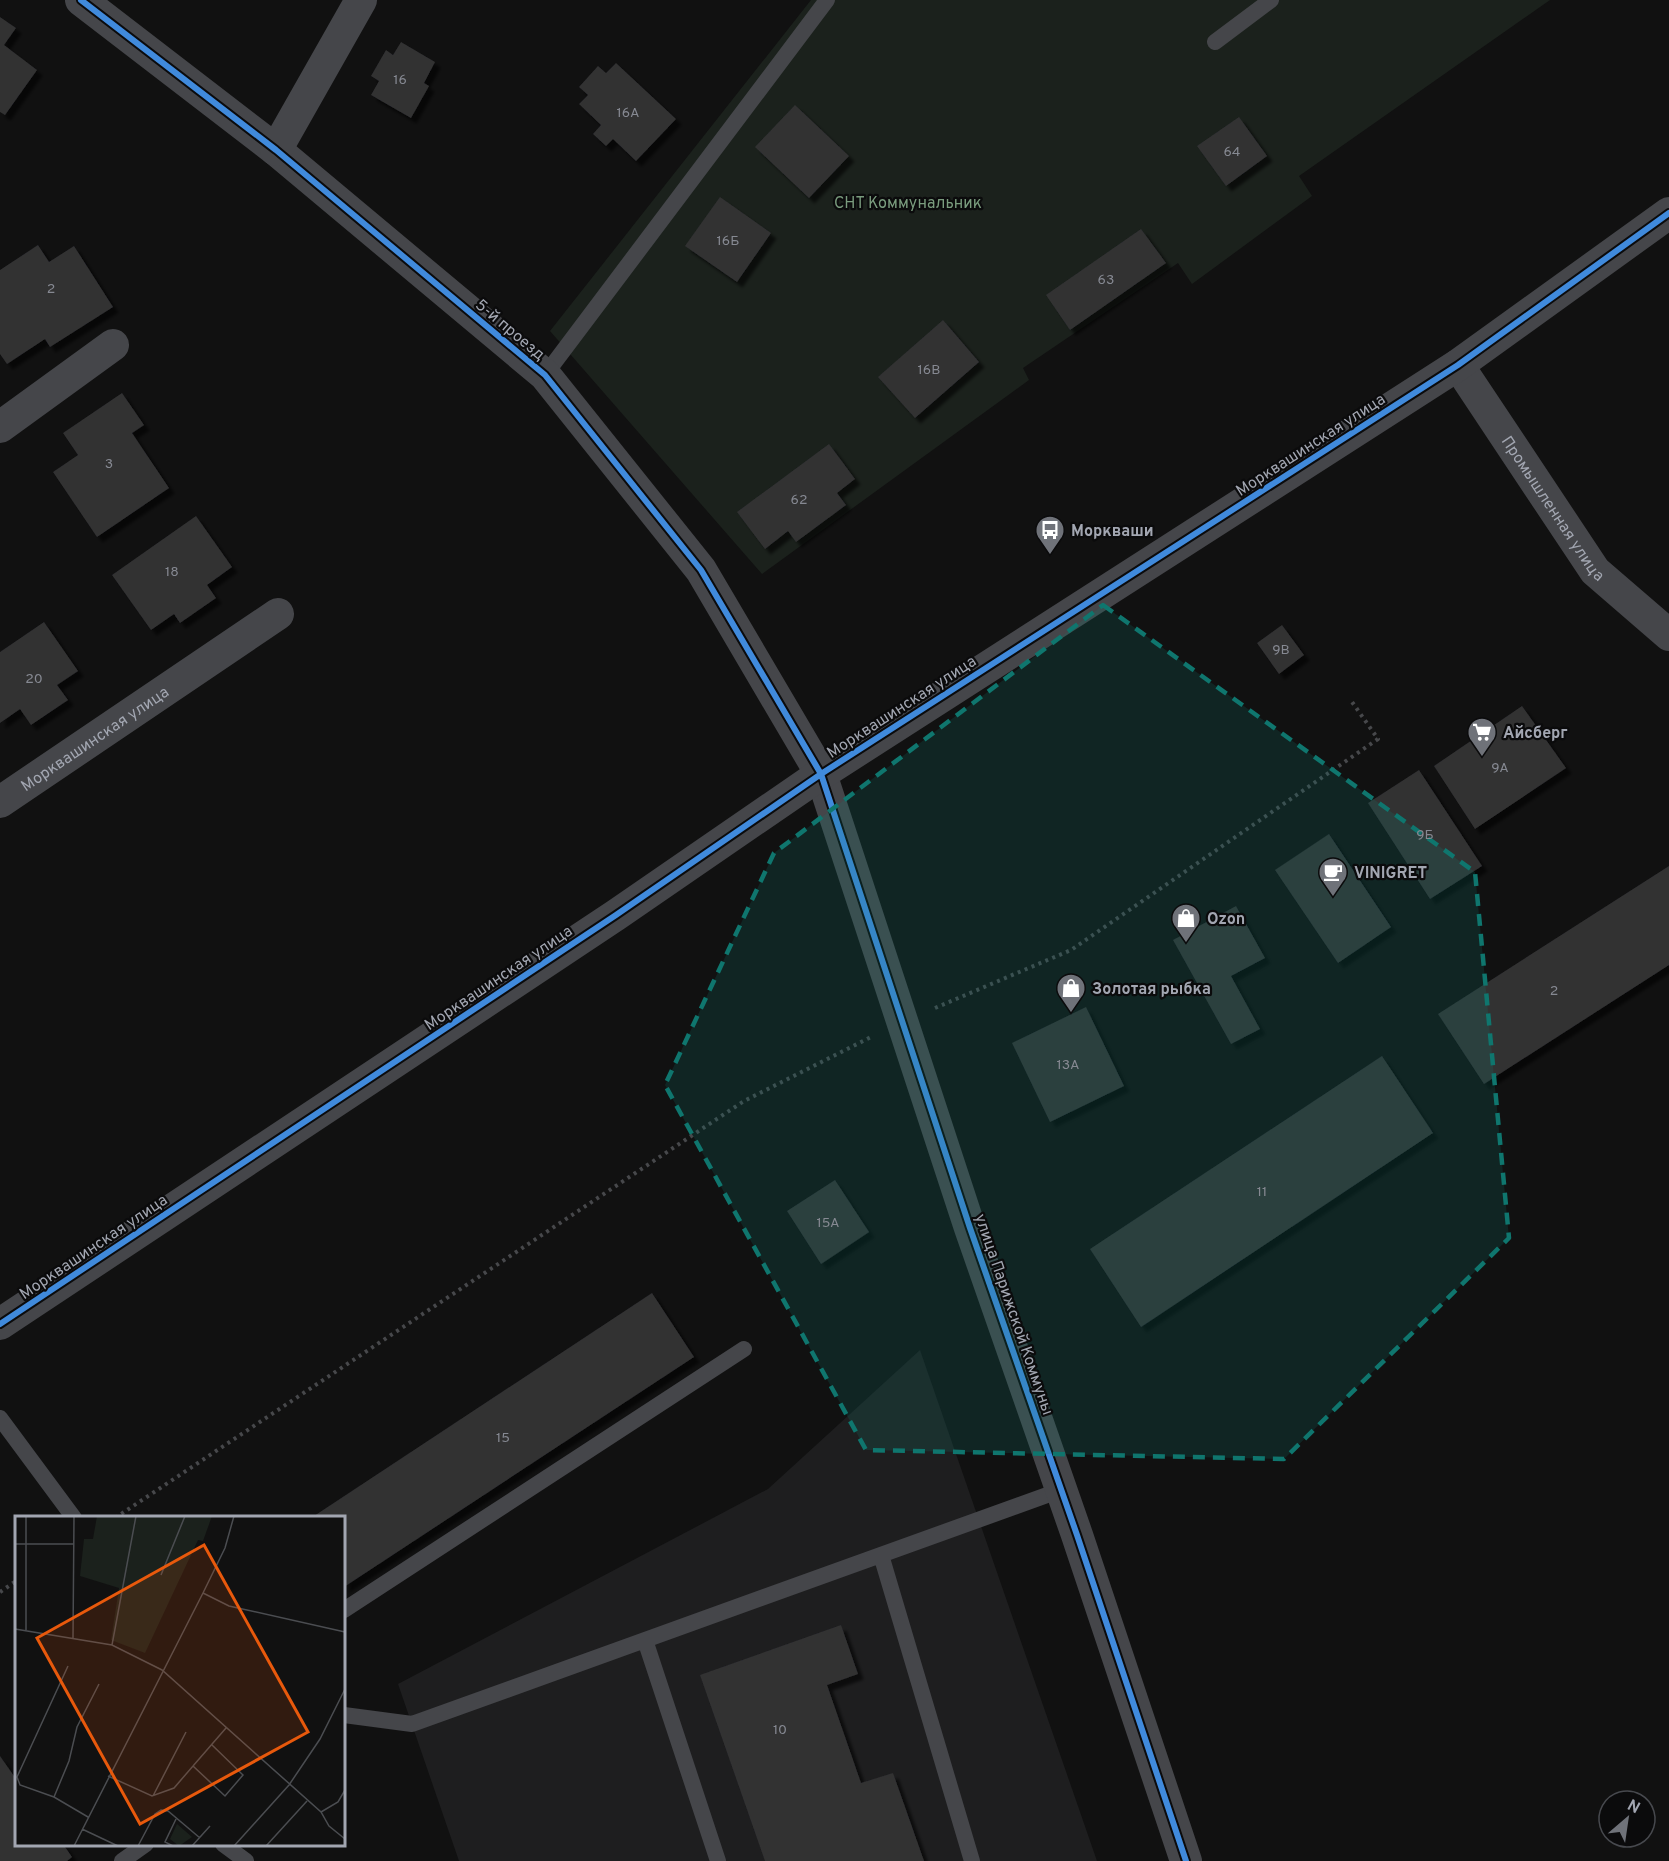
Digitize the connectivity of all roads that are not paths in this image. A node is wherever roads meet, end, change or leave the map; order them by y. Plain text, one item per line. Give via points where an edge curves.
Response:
1 (81, 0) edge
2 (361, 0) edge
3 (827, 0) edge
4 (1271, 0) edge
5 (1215, 42) dead end
6 (276, 150) junction
7 (1669, 213) edge
8 (113, 345) dead end
9 (1458, 365) junction
10 (545, 375) junction
11 (0, 427) edge
12 (278, 614) dead end
13 (1669, 634) edge
14 (821, 774) junction
15 (0, 802) edge
16 (0, 1324) edge
17 (744, 1349) dead end
18 (0, 1418) edge
19 (1061, 1490) junction
20 (73, 1516) edge
21 (881, 1555) junction
22 (345, 1609) edge
23 (645, 1640) junction
24 (345, 1715) edge
25 (144, 1846) edge
26 (224, 1846) edge
27 (122, 1861) edge
28 (246, 1861) edge
29 (718, 1861) edge
30 (972, 1861) edge
31 (1186, 1861) edge

1 - 6 street, 5-й проезд
2 - 6 street
3 - 10 lane
4 - 5 lane
6 - 10 street, 5-й проезд
7 - 9 street, Морквашинская улица
8 - 11 street
9 - 13 street, Промышленная улица via 1595,571
9 - 14 street, Морквашинская улица
10 - 14 street, 5-й проезд via 701,570
12 - 15 street, Морквашинская улица
14 - 16 street, Морквашинская улица via 616,915
14 - 19 street, улица Парижской Коммуны via 970,1228
17 - 22 lane
18 - 20 lane
19 - 21 lane
19 - 31 street, улица Парижской Коммуны
21 - 23 lane
21 - 30 lane
23 - 24 lane via 412,1724
23 - 29 lane
25 - 27 lane
26 - 28 lane

